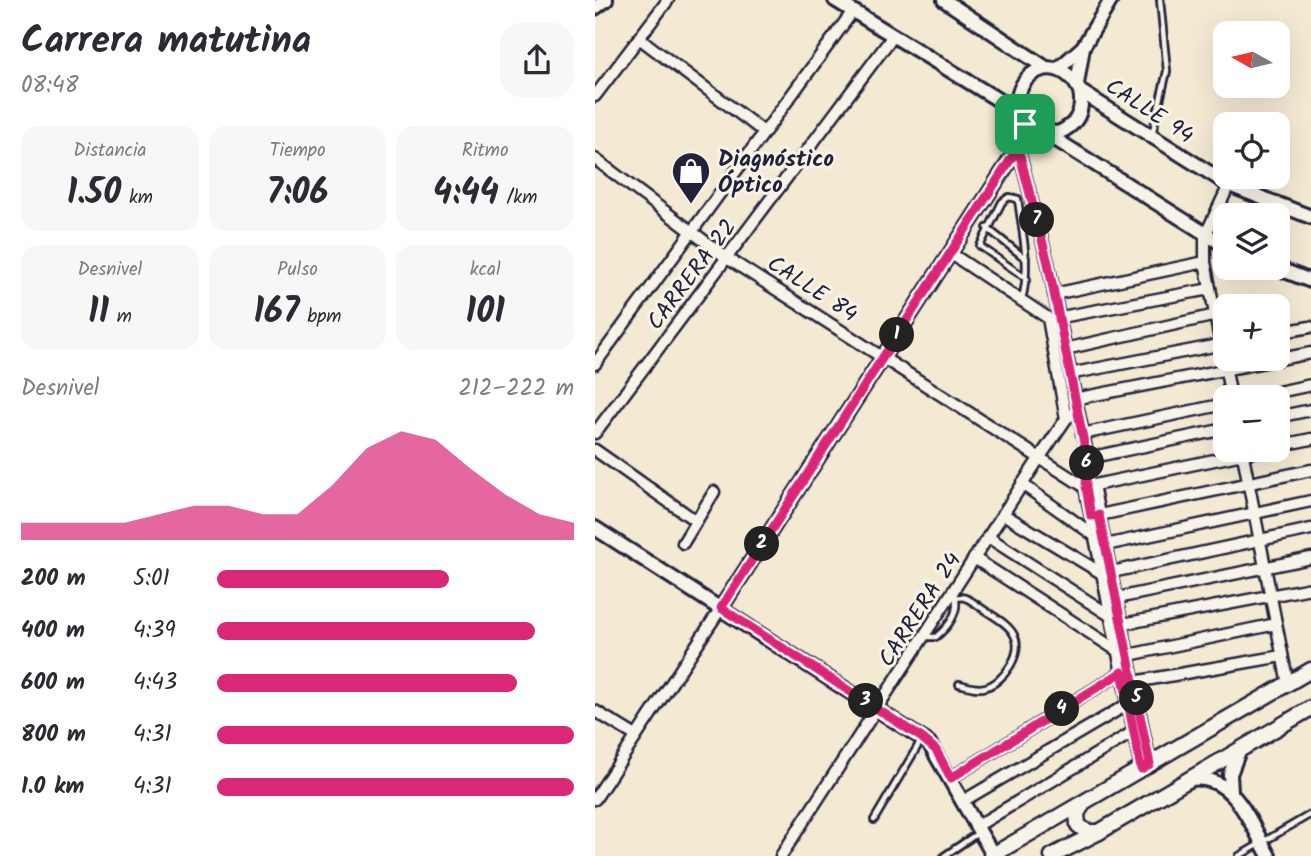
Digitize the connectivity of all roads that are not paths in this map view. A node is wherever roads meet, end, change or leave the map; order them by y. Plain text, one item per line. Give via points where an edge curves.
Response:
1 (606, 0) edge
2 (668, 0) edge
3 (835, 0) edge
4 (944, 0) edge
5 (1111, 0) edge
6 (1160, 0) edge
7 (595, 8) edge
8 (853, 11) junction
9 (893, 36) junction
10 (639, 38) junction
11 (1083, 47) junction
12 (1052, 69) junction
13 (1079, 87) junction
14 (595, 96) edge
15 (1021, 118) junction
16 (764, 132) junction
17 (1045, 134) junction
18 (1152, 136) junction
19 (1018, 148) junction
20 (595, 159) edge
21 (1213, 175) edge
22 (1227, 189) edge
23 (1239, 189) edge
24 (1311, 217) edge
25 (987, 228) junction
26 (692, 231) junction
27 (1205, 236) junction
28 (1213, 240) edge
29 (950, 253) junction
30 (727, 258) junction
31 (1026, 259) junction
32 (1205, 262) junction
33 (1290, 273) edge
34 (1027, 279) junction
35 (1311, 281) edge
36 (1210, 289) junction
37 (1054, 294) junction
38 (1213, 296) edge
39 (1021, 299) junction
40 (1045, 315) junction
41 (1213, 316) edge
42 (1059, 317) junction
43 (1310, 327) edge
44 (1290, 331) edge
45 (1213, 346) edge
46 (1065, 349) junction
47 (1311, 353) edge
48 (883, 357) junction
49 (1290, 357) edge
50 (595, 364) edge
51 (1222, 371) edge
52 (1069, 374) junction
53 (1311, 385) edge
54 (1290, 389) edge
55 (1076, 405) junction
56 (1213, 407) edge
57 (1311, 410) edge
58 (1290, 414) edge
59 (1066, 419) junction
60 (1213, 432) edge
61 (595, 433) edge
62 (1082, 434) junction
63 (1311, 439) edge
64 (1290, 443) edge
65 (595, 450) edge
66 (1039, 457) junction
67 (1087, 458) junction
68 (1213, 458) edge
69 (1244, 462) edge
70 (1311, 470) edge
71 (1248, 483) junction
72 (1022, 484) junction
73 (1089, 486) junction
74 (714, 492) dead end
75 (1311, 501) edge
76 (1003, 514) junction
77 (1254, 514) junction
78 (1095, 516) junction
79 (697, 521) junction
80 (595, 528) edge
81 (1311, 529) edge
82 (988, 537) junction
83 (1260, 541) junction
84 (683, 543) dead end
85 (1099, 543) junction
86 (974, 558) junction
87 (1311, 558) edge
88 (1265, 568) junction
89 (1107, 573) junction
90 (1311, 588) edge
91 (954, 595) junction
92 (1270, 596) junction
93 (1117, 598) junction
94 (721, 608) junction
95 (1111, 615) junction
96 (1123, 624) junction
97 (1276, 624) junction
98 (1118, 652) junction
99 (1129, 655) junction
100 (1282, 656) junction
101 (1311, 670) edge
102 (1122, 672) junction
103 (1134, 682) junction
104 (960, 684) dead end
105 (1288, 684) junction
106 (1128, 704) junction
107 (1311, 708) edge
108 (877, 709) junction
109 (595, 711) edge
110 (1133, 732) junction
111 (636, 736) junction
112 (922, 738) junction
113 (1239, 751) junction
114 (1145, 766) junction
115 (951, 778) junction
116 (1191, 779) junction
117 (1231, 791) junction
118 (595, 799) edge
119 (963, 801) junction
120 (1084, 803) junction
121 (1311, 814) edge
122 (874, 820) dead end
123 (979, 829) junction
124 (1099, 832) junction
125 (1266, 850) edge
126 (992, 855) edge
127 (781, 856) edge
128 (944, 856) edge
129 (1052, 856) edge
130 (1239, 856) edge

1 - 7 street
2 - 10 street
3 - 8 street
4 - 12 street
5 - 11 street
6 - 18 lane via 1167,71
8 - 9 street
8 - 16 street, CARRERA 22
9 - 15 street
9 - 30 street, CARRERA 22
10 - 14 street
10 - 16 street
11 - 12 street
11 - 13 street
12 - 13 street
12 - 15 street via 1025,78 1016,100
13 - 17 street via 1082,101 1075,121 1067,129
13 - 18 street, CALLE 94
15 - 17 street
15 - 19 street
16 - 26 street, CARRERA 22
17 - 19 street
17 - 27 street
18 - 21 street, CALLE 94
19 - 29 street
19 - 37 street
20 - 26 street, CALLE 84
22 - 27 street
23 - 24 street, CALLE 94
25 - 31 lane
25 - 31 lane via 1002,202 1009,197 1018,199
25 - 34 lane via 980,242 982,249
26 - 30 street, CALLE 84
26 - 50 street, CARRERA 22
27 - 28 street
27 - 32 street
29 - 39 street
29 - 48 street
30 - 48 street, CALLE 84
30 - 61 street, CARRERA 22
31 - 34 lane
32 - 36 street
32 - 37 street
33 - 35 street
34 - 39 lane
36 - 38 street
36 - 42 street
37 - 42 street
39 - 40 street
40 - 42 street
40 - 59 street
41 - 46 street
42 - 46 street
43 - 44 street
45 - 52 street
46 - 52 street
47 - 49 street
48 - 66 street, CALLE 84
48 - 94 street
51 - 55 street
52 - 55 street
53 - 54 street
55 - 59 street, CARRERA 24
55 - 62 street
56 - 62 street
57 - 58 street
59 - 66 street, CARRERA 24
60 - 67 street
62 - 67 street
63 - 64 street
65 - 79 street
66 - 72 street, CARRERA 24
66 - 73 street, CALLE 84
67 - 73 street
68 - 73 street
69 - 71 street
70 - 71 street
71 - 77 street
71 - 78 street
72 - 76 street, CARRERA 24
72 - 85 street
73 - 78 street
74 - 79 street
75 - 77 street
76 - 82 street, CARRERA 24
76 - 89 street
77 - 83 street
77 - 85 street
78 - 85 street
79 - 84 street
80 - 94 street
81 - 83 street
82 - 86 street, CARRERA 24
82 - 95 street
83 - 88 street
83 - 89 street
85 - 89 street
86 - 91 street, CARRERA 24
86 - 98 street
87 - 88 street
88 - 92 street
88 - 93 street
89 - 93 street
89 - 95 street
90 - 92 street
91 - 104 lane via 967,598 1000,621 1014,633 1017,644 1016,656 998,681 986,687
91 - 108 street, CARRERA 24
92 - 96 street
92 - 97 street
93 - 96 street
94 - 108 street
94 - 111 street
95 - 98 street
96 - 99 street
97 - 99 street
97 - 100 street
98 - 102 street
99 - 103 street
100 - 103 street
100 - 105 street
101 - 105 main road
102 - 106 street
102 - 115 street
103 - 114 street
105 - 114 main road
106 - 110 street
106 - 119 street
107 - 113 main road
108 - 112 street
108 - 127 street, CARRERA 24
109 - 111 street
110 - 114 street
110 - 123 street
111 - 118 street
112 - 115 street via 936,750
112 - 122 lane
113 - 116 main road
113 - 117 street via 1230,774
114 - 120 main road
115 - 119 street
116 - 117 street via 1208,778
116 - 124 main road
117 - 125 street
119 - 123 street
120 - 124 main road via 1077,813 1079,825 1087,832
120 - 126 main road
121 - 125 lane
123 - 126 street
123 - 128 lane
124 - 129 main road
125 - 130 lane

